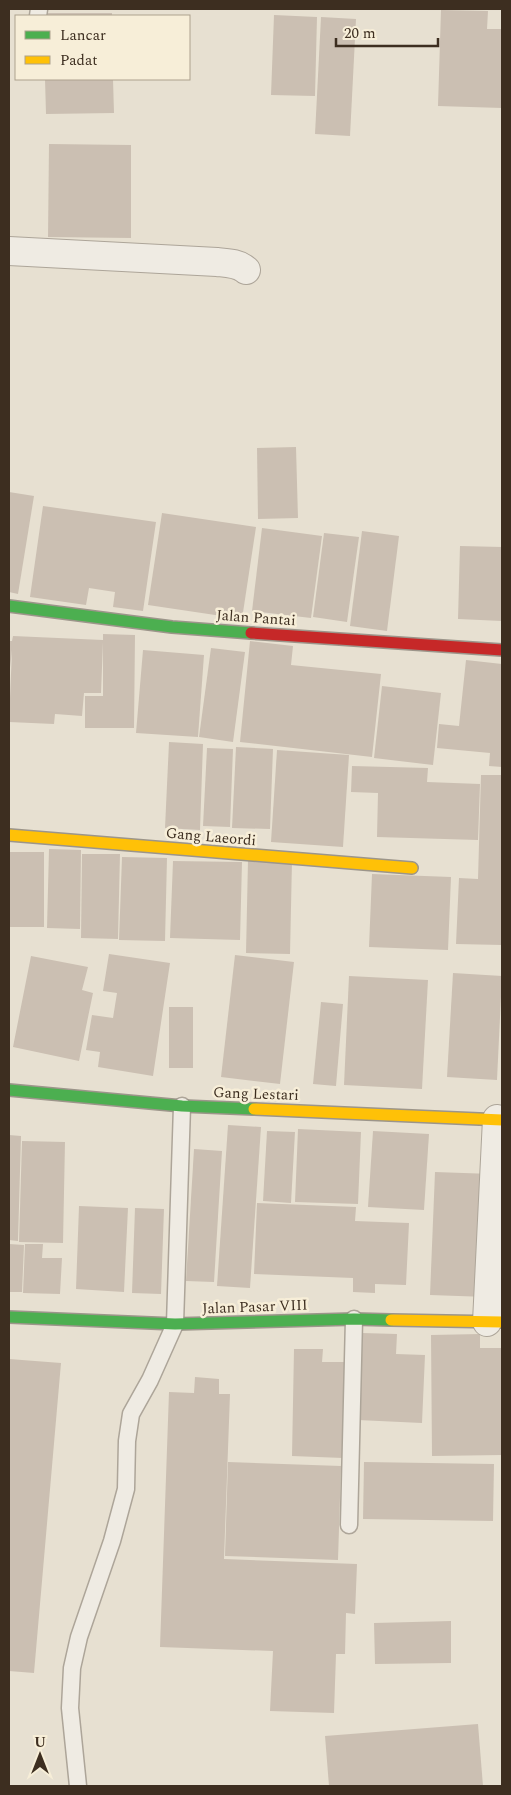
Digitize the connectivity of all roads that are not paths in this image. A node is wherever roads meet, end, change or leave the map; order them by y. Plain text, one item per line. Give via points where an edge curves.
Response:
1 (9, 251) edge
2 (246, 270) dead end
3 (9, 606) edge
4 (502, 650) edge
5 (9, 835) edge
6 (412, 868) dead end
7 (9, 1090) edge
8 (182, 1106) junction
9 (500, 1119) edge
10 (9, 1317) edge
11 (354, 1319) junction
12 (495, 1322) edge
13 (175, 1324) junction
14 (349, 1525) dead end
15 (78, 1786) edge

1 - 2 street via 217,262
3 - 4 street, Jalan Pantai via 172,627
5 - 6 street, Gang Laeordi
7 - 8 street, Gang Lestari
8 - 9 street, Gang Lestari
8 - 13 lane
9 - 12 street
10 - 13 street, Jalan Pasar VIII
11 - 12 street, Jalan Pasar VIII
11 - 13 street, Jalan Pasar VIII
11 - 14 lane
13 - 15 lane via 131,1414 126,1489 72,1668 70,1708

